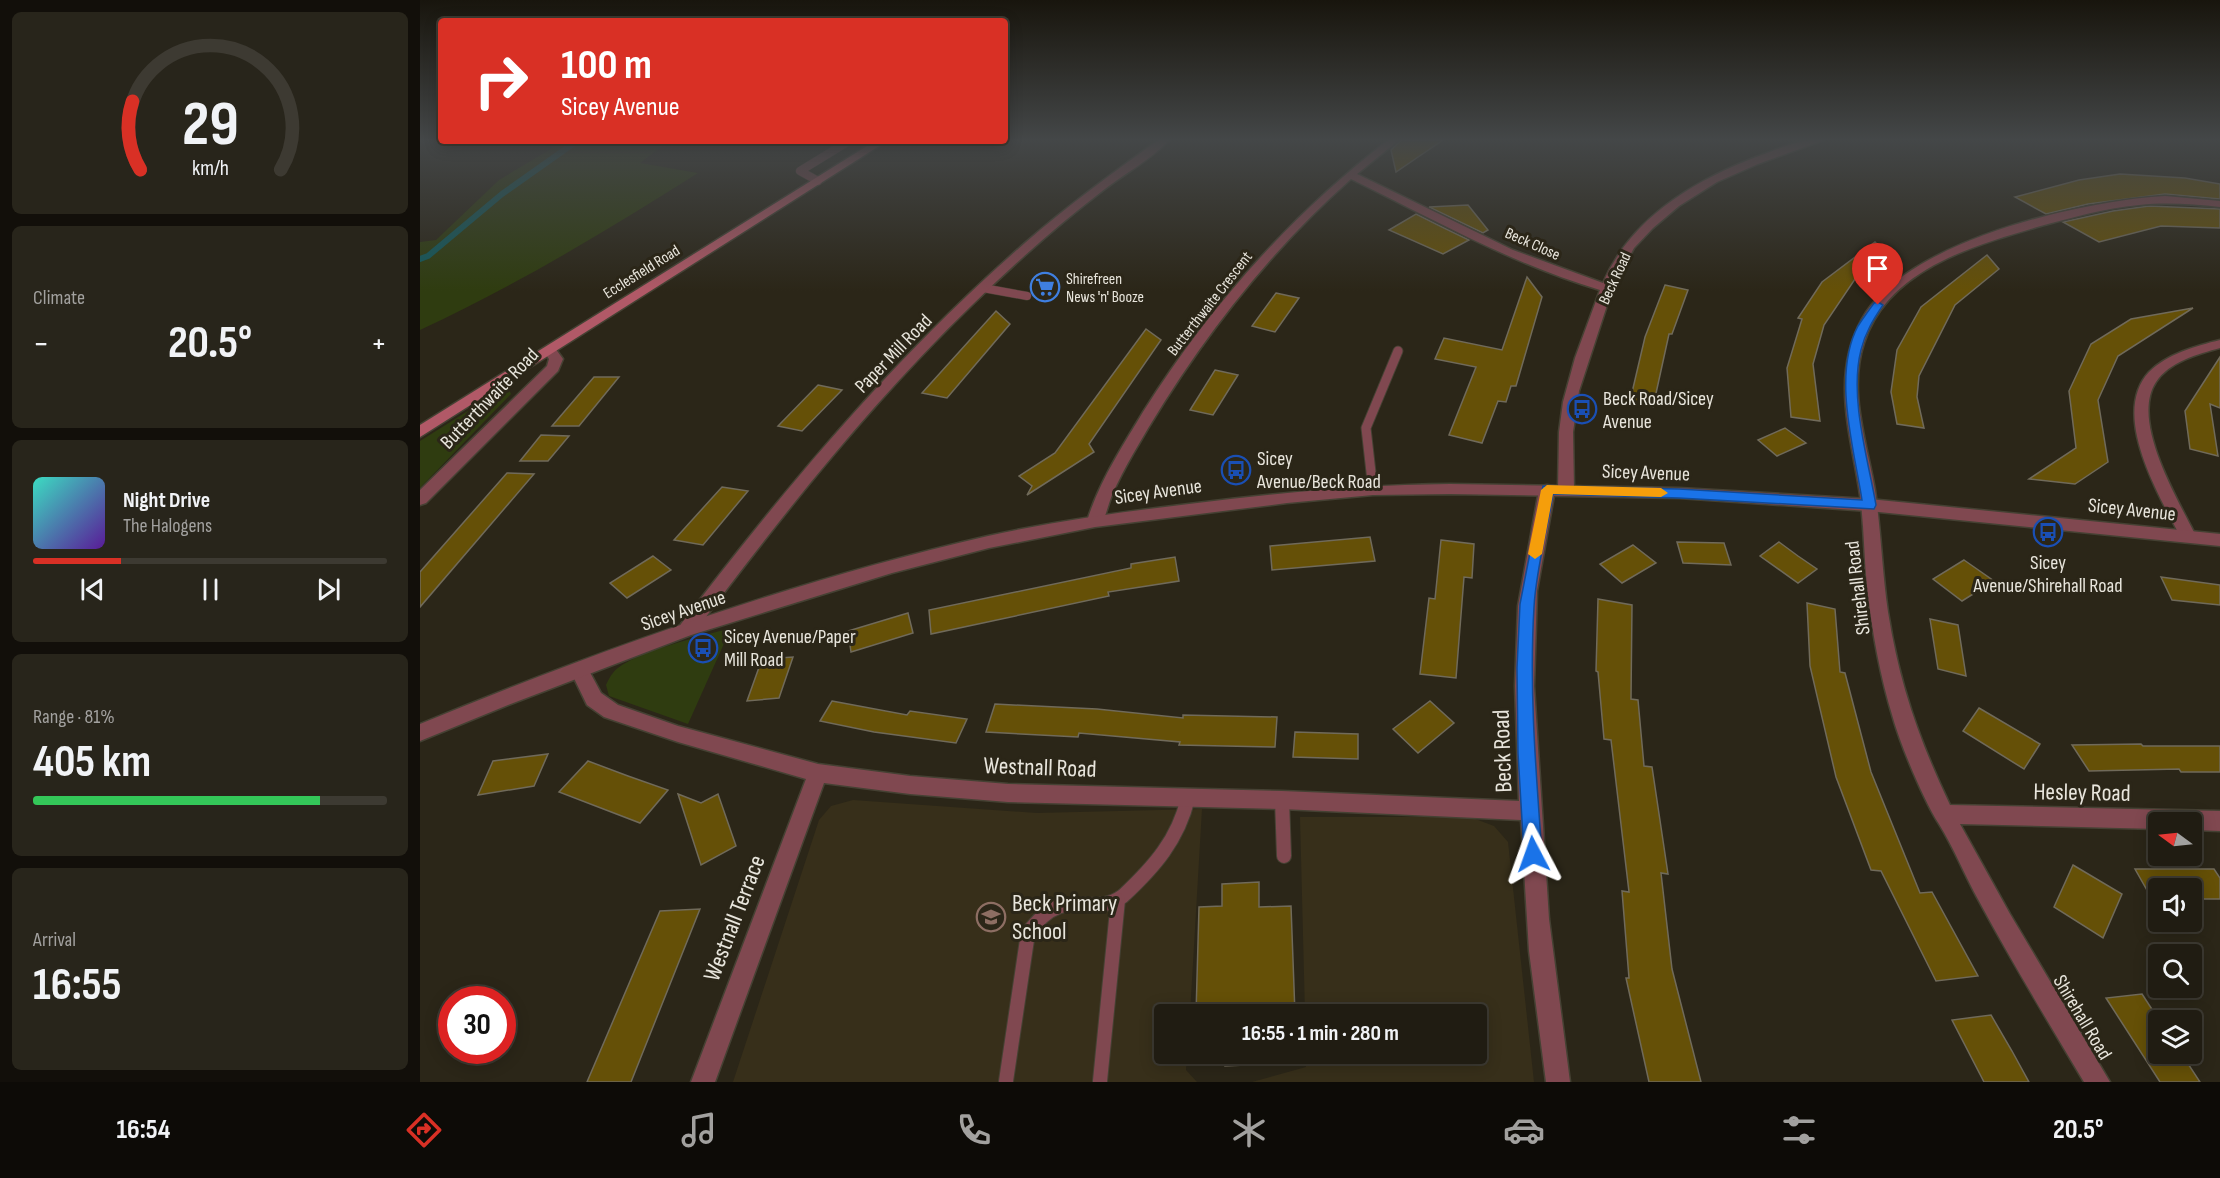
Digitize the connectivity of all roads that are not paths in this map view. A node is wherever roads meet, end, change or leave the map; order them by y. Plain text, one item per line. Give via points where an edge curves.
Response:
1 (803, 190) edge
2 (1095, 190) edge
3 (1335, 190) edge
4 (1383, 190) edge
5 (1694, 190) edge
6 (2220, 204) edge
7 (984, 288) junction
8 (1607, 288) junction
9 (1027, 296) dead end
10 (2220, 344) edge
11 (550, 351) junction
12 (1398, 351) dead end
13 (420, 432) edge
14 (1373, 490) junction
15 (1557, 490) junction
16 (420, 499) edge
17 (1869, 505) junction
18 (1095, 521) junction
19 (2188, 537) junction
20 (2220, 540) edge
21 (687, 629) junction
22 (579, 670) junction
23 (420, 733) edge
24 (818, 773) junction
25 (1188, 798) junction
26 (1282, 800) junction
27 (1530, 811) junction
28 (1943, 814) junction
29 (2220, 821) edge
30 (1284, 856) dead end
31 (1118, 900) junction
32 (1100, 1081) edge
33 (703, 1082) edge
34 (1006, 1082) edge
35 (1558, 1082) edge
36 (2098, 1082) edge

1 - 11 main road, Ecclesfield Road
2 - 7 street, Paper Mill Road
3 - 18 street, Butterthwaite Crescent via 1270,253 1189,354 1115,473
4 - 8 street, Beck Close via 1574,279
5 - 8 street, Beck Road via 1643,230 1626,249
6 - 17 street, Shirehall Road via 2150,199 2081,212 1967,245 1917,269 1895,286 1863,327 1851,374
7 - 9 lane
7 - 21 street, Paper Mill Road via 856,420
8 - 15 street, Beck Road via 1569,406
10 - 19 street via 2181,357 2160,370 2147,385 2143,403 2149,453
11 - 13 main road, Ecclesfield Road
11 - 16 street, Butterthwaite Road via 556,359 553,368
12 - 14 lane via 1366,428
14 - 15 street, Sicey Avenue
14 - 18 street, Sicey Avenue via 1180,508
15 - 17 street, Sicey Avenue
15 - 27 street, Beck Road via 1527,604 1524,668
17 - 19 street, Sicey Avenue
17 - 28 street, Shirehall Road via 1887,657 1904,723
18 - 21 street, Sicey Avenue via 892,567
19 - 20 street, Sicey Avenue
21 - 22 street, Sicey Avenue
22 - 23 street, Sicey Avenue
22 - 24 street, Westnall Road via 594,699 611,711
24 - 25 street, Westnall Road via 1008,793
24 - 33 street, Westnall Terrace
25 - 26 street, Westnall Road
25 - 31 lane via 1178,836 1161,860
26 - 27 street, Westnall Road
26 - 30 lane
27 - 35 street, Beck Road via 1548,1025
28 - 29 street, Hesley Road
28 - 36 street, Shirehall Road via 2026,964
31 - 32 lane
31 - 34 lane via 1061,903 1038,917 1028,933

